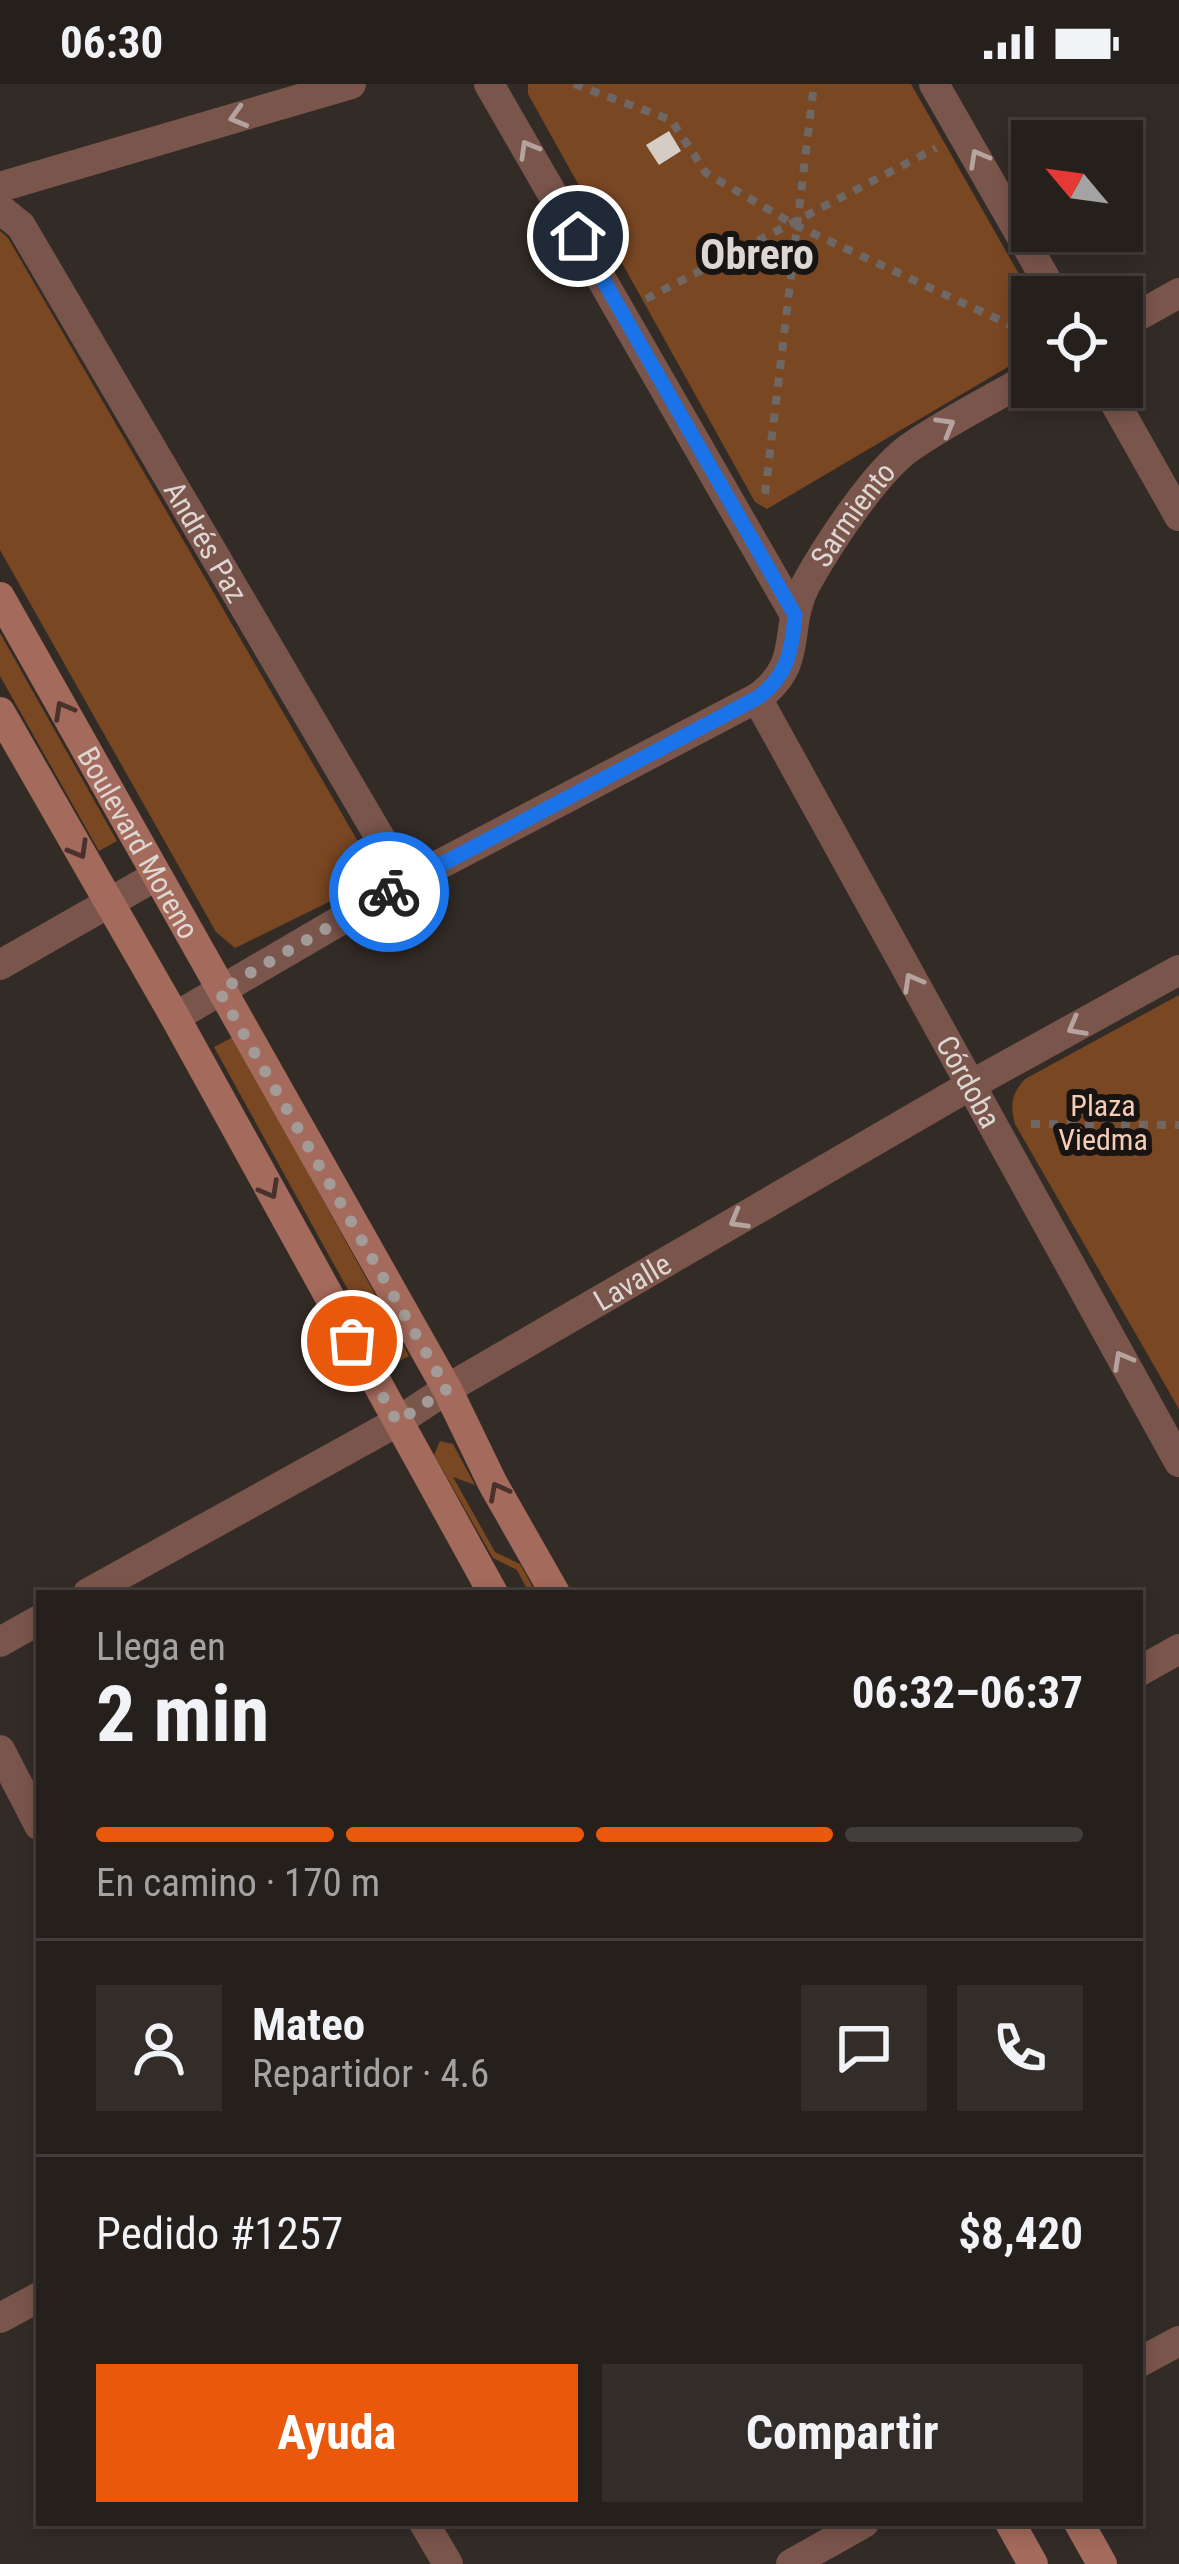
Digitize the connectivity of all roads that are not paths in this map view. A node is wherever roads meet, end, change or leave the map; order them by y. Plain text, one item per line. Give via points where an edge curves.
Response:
1 (351, 84) edge
2 (490, 84) edge
3 (934, 84) edge
4 (0, 187) edge
5 (0, 208) edge
6 (1044, 276) edge
7 (1179, 293) edge
8 (1143, 313) edge
9 (1011, 388) edge
10 (1118, 408) edge
11 (1179, 516) edge
12 (0, 598) edge
13 (795, 615) junction
14 (757, 698) junction
15 (0, 712) edge
16 (156, 876) junction
17 (406, 882) junction
18 (110, 904) junction
19 (0, 965) edge
20 (1179, 970) edge
21 (219, 991) junction
22 (175, 1017) junction
23 (969, 1085) junction
24 (447, 1389) junction
25 (397, 1422) junction
26 (1179, 1462) edge
27 (93, 1590) edge
28 (491, 1590) edge
29 (553, 1590) edge
30 (36, 1622) edge
31 (0, 1642) edge
32 (1179, 1649) edge
33 (1143, 1669) edge
34 (0, 1750) edge
35 (36, 1820) edge
36 (36, 2299) edge
37 (0, 2318) edge
38 (1179, 2341) edge
39 (1143, 2360) edge
40 (426, 2526) edge
41 (859, 2526) edge
42 (1012, 2526) edge
43 (1081, 2526) edge
44 (448, 2564) edge
45 (791, 2564) edge
46 (1033, 2564) edge
47 (1102, 2564) edge

1 -> 4 street
13 -> 2 street
6 -> 3 street
5 - 17 street, Andrés Paz via 20,226
7 - 8 street
13 -> 9 street, Sarmiento via 805,586 884,470
10 - 11 street
16 -> 12 main road, Boulevard Moreno
13 - 14 street, Sarmiento via 778,683
14 - 17 street, Sarmiento
23 -> 14 street, Córdoba
15 -> 18 main road, Boulevard Moreno
16 - 18 street
16 - 21 main road, Boulevard Moreno
17 - 21 street, Sarmiento
18 - 19 street
18 - 22 main road, Boulevard Moreno
20 -> 23 street, Lavalle
21 - 22 street, Sarmiento
21 - 24 main road, Boulevard Moreno
22 -> 25 main road, Boulevard Moreno
23 -> 24 street, Lavalle
26 -> 23 street, Córdoba
24 - 25 street, Lavalle
29 -> 24 main road, Boulevard Moreno
25 - 27 street, Lavalle
25 - 28 main road, Boulevard Moreno
30 - 31 street
32 - 33 street
34 - 35 street
36 - 37 street
38 - 39 street
40 - 44 street
41 - 45 street
42 - 46 main road
43 - 47 main road

